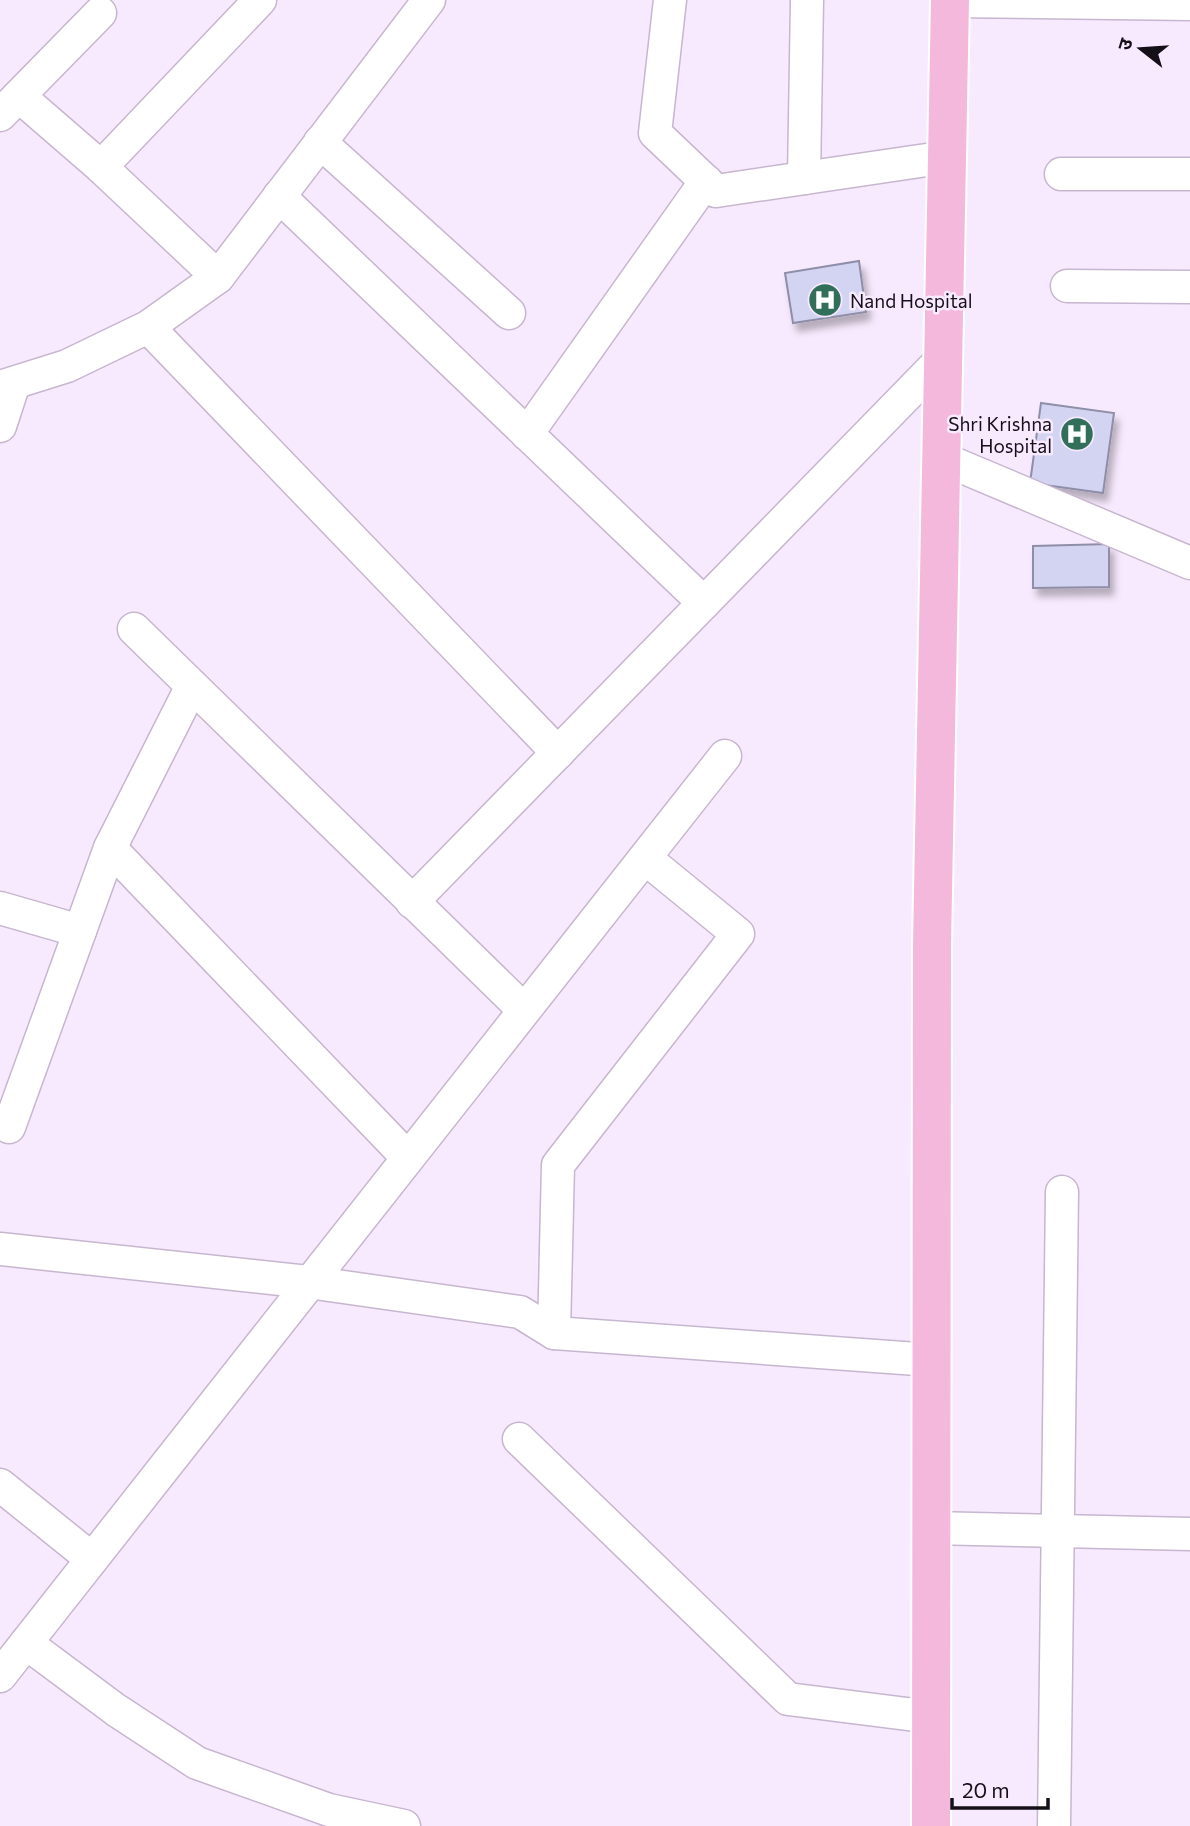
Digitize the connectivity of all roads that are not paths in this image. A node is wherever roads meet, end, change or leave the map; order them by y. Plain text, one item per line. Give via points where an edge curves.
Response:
1 (429, 0) edge
2 (670, 0) edge
3 (807, 0) edge
4 (256, 1) edge
5 (950, 1) edge
6 (1068, 1) edge
7 (1190, 4) edge
8 (100, 13) dead end
9 (9, 106) edge
10 (320, 142) junction
11 (947, 157) junction
12 (101, 167) junction
13 (1061, 174) dead end
14 (1190, 174) edge
15 (804, 178) junction
16 (706, 181) junction
17 (279, 196) junction
18 (218, 277) junction
19 (1067, 286) dead end
20 (1190, 287) edge
21 (509, 313) dead end
22 (148, 327) junction
23 (943, 358) junction
24 (7, 385) edge
25 (0, 426) edge
26 (527, 434) junction
27 (941, 458) junction
28 (1190, 563) edge
29 (704, 603) junction
30 (134, 629) dead end
31 (192, 686) junction
32 (558, 753) junction
33 (725, 756) dead end
34 (110, 848) junction
35 (645, 858) junction
36 (412, 902) junction
37 (0, 908) edge
38 (80, 931) junction
39 (524, 1010) junction
40 (9, 1127) dead end
41 (407, 1157) junction
42 (1062, 1192) dead end
43 (0, 1249) edge
44 (308, 1282) junction
45 (554, 1333) junction
46 (931, 1360) junction
47 (519, 1439) dead end
48 (0, 1485) edge
49 (931, 1528) junction
50 (1058, 1531) junction
51 (1190, 1534) edge
52 (92, 1559) junction
53 (26, 1643) junction
54 (0, 1676) edge
55 (931, 1717) junction
56 (404, 1826) edge
57 (931, 1826) edge
58 (1054, 1826) edge

1 - 10 street
2 - 16 street via 655,133
3 - 15 street
4 - 12 street
5 - 6 street
5 - 11 highway
6 - 7 street
8 - 9 street
9 - 12 street
10 - 17 street
10 - 21 street
11 - 15 street
11 - 23 highway
12 - 18 street
13 - 14 street
15 - 16 street via 716,191
16 - 26 street
17 - 18 street
17 - 26 street
18 - 22 street
19 - 20 street
22 - 24 street via 67,366
22 - 32 street
23 - 27 highway
23 - 29 street
24 - 25 street
26 - 29 street
27 - 28 street
27 - 46 highway via 932,945
29 - 32 street
30 - 31 street
31 - 34 street
31 - 36 street
32 - 36 street
33 - 35 street
34 - 38 street
34 - 41 street
35 - 39 street
35 - 45 street via 738,934 558,1165
36 - 39 street
37 - 38 street
38 - 40 street
39 - 41 street
41 - 44 street
42 - 50 street
43 - 44 street
44 - 45 street via 520,1312
44 - 52 street
45 - 46 street
46 - 49 highway
47 - 55 street via 788,1699
48 - 52 street
49 - 50 street
49 - 55 highway
50 - 51 street
50 - 58 street
52 - 53 street
53 - 54 street
53 - 56 street via 197,1763 329,1810
55 - 57 highway

